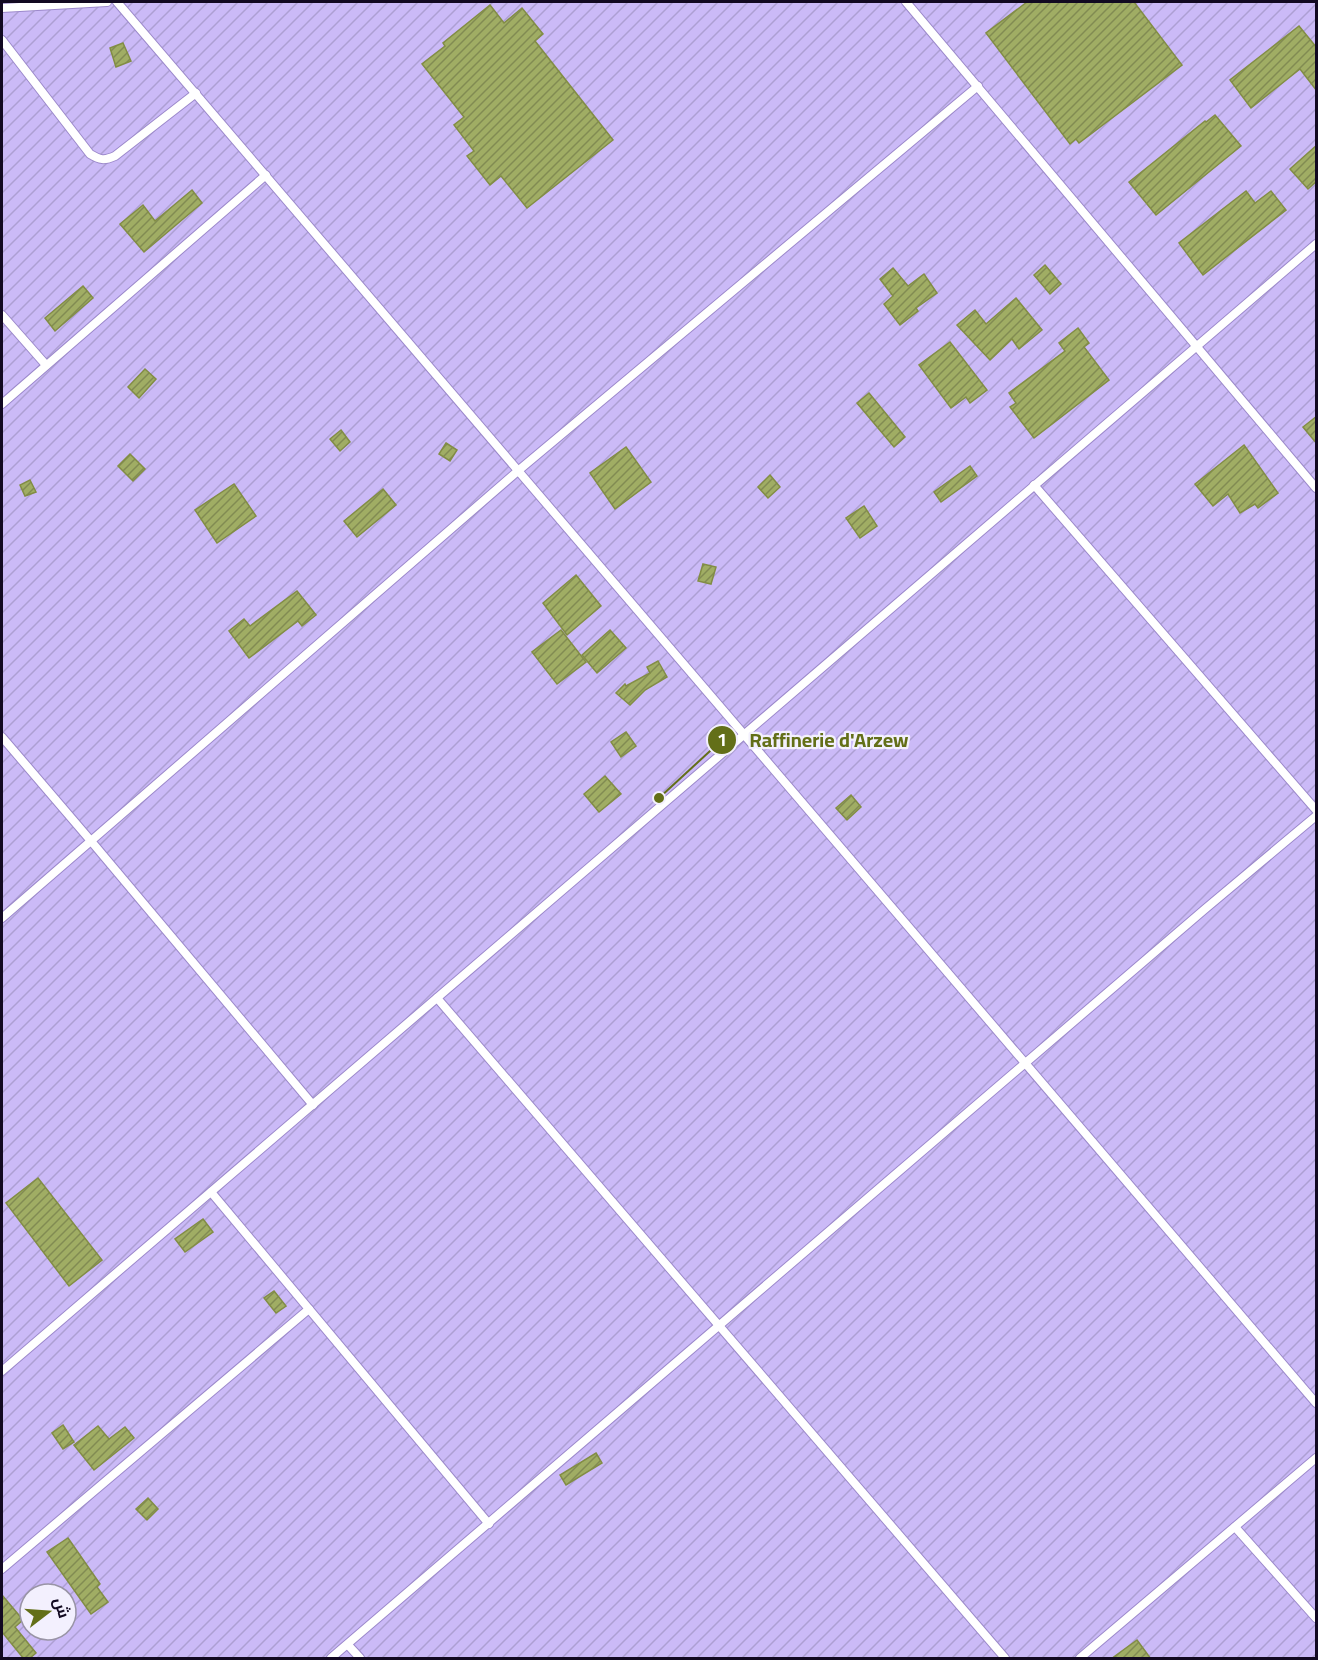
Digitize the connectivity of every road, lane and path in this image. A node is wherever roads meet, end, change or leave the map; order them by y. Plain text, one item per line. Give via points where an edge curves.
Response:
1 (107, 2) edge
2 (117, 2) edge
3 (906, 2) edge
4 (2, 8) edge
5 (2, 40) edge
6 (978, 86) junction
7 (196, 93) junction
8 (266, 175) junction
9 (1317, 244) edge
10 (2, 315) edge
11 (1197, 346) junction
12 (46, 365) junction
13 (2, 404) edge
14 (519, 470) junction
15 (1034, 485) junction
16 (1317, 488) edge
17 (744, 733) junction
18 (2, 737) edge
19 (1317, 810) edge
20 (1317, 816) edge
21 (91, 841) junction
22 (2, 918) edge
23 (437, 998) junction
24 (1025, 1064) junction
25 (313, 1105) junction
26 (211, 1192) junction
27 (309, 1309) junction
28 (720, 1325) junction
29 (2, 1371) edge
30 (1317, 1403) edge
31 (1317, 1458) edge
32 (489, 1524) junction
33 (1235, 1527) junction
34 (2, 1569) edge
35 (1317, 1618) edge
36 (348, 1645) junction
37 (331, 1659) edge
38 (360, 1659) edge
39 (1005, 1659) edge
40 (1080, 1659) edge

1 - 4 lane
2 - 7 lane
3 - 6 lane
5 - 7 lane via 90,154 98,159 115,156
6 - 11 lane
6 - 14 lane
7 - 8 lane
8 - 12 lane
8 - 14 lane
9 - 11 lane
10 - 12 lane
11 - 15 lane
11 - 16 lane
12 - 13 lane
14 - 17 lane
14 - 21 lane
15 - 17 lane
15 - 19 lane
17 - 23 lane
17 - 24 lane
18 - 21 lane
20 - 24 lane
21 - 22 lane
21 - 25 lane
23 - 25 lane
23 - 28 lane
24 - 28 lane
24 - 30 lane
25 - 26 lane
26 - 27 lane
26 - 29 lane
27 - 32 lane
27 - 34 lane
28 - 32 lane
28 - 39 lane
31 - 33 lane
32 - 36 lane
33 - 35 lane
33 - 40 lane
36 - 37 lane
36 - 38 lane

